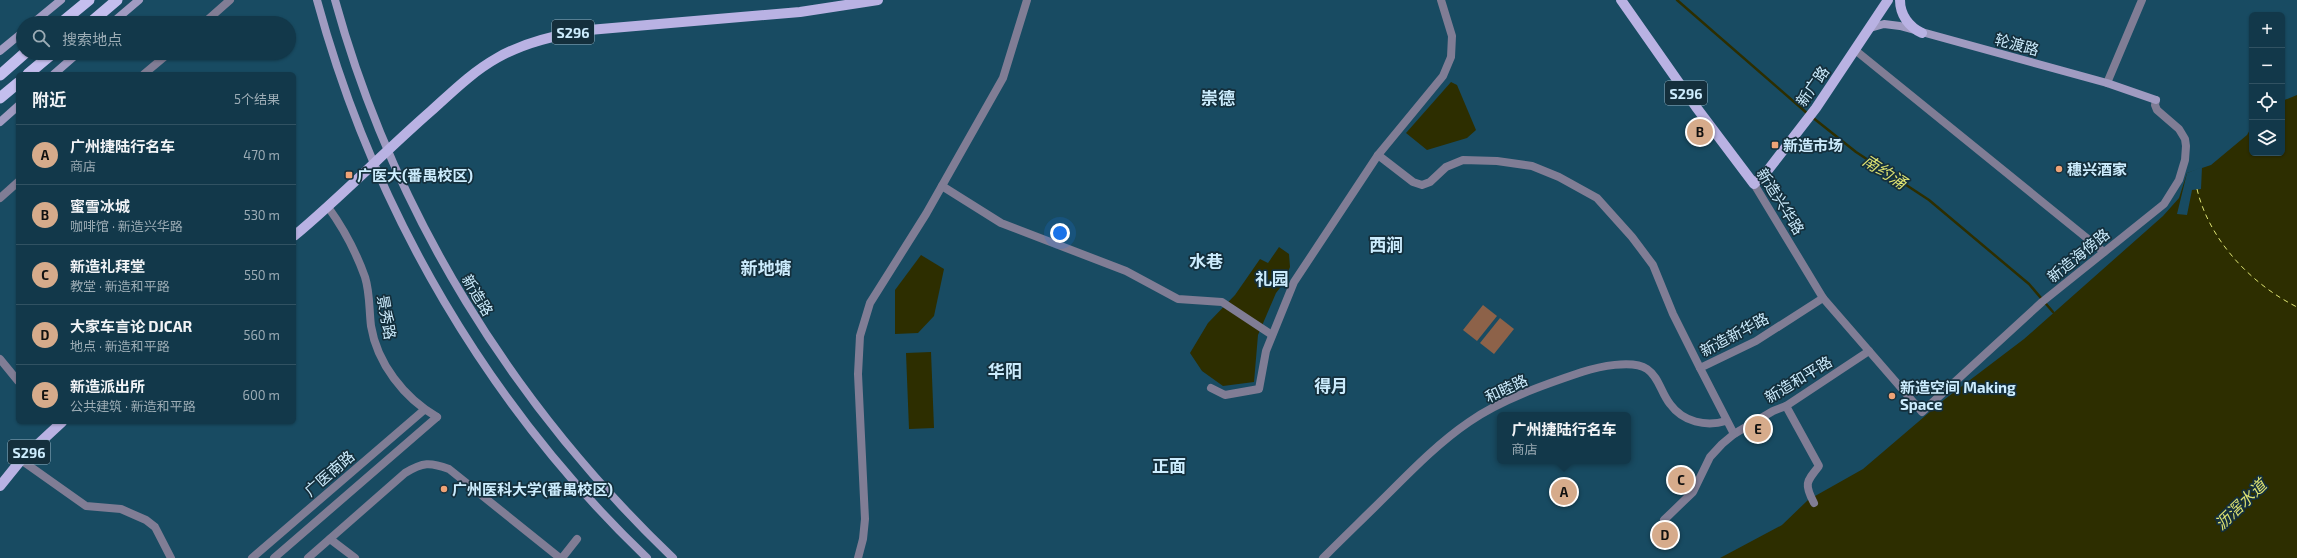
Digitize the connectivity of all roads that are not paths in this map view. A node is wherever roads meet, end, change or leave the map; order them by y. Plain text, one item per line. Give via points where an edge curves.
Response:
1 (61, 0) edge
2 (89, 0) edge
3 (118, 0) edge
4 (139, 0) edge
5 (230, 0) edge
6 (317, 0) edge
7 (335, 0) edge
8 (878, 0) edge
9 (1027, 0) edge
10 (1441, 0) edge
11 (1621, 0) edge
12 (1888, 0) edge
13 (1900, 0) edge
14 (2142, 0) edge
15 (42, 16) edge
16 (70, 16) edge
17 (99, 16) edge
18 (120, 16) edge
19 (212, 16) edge
20 (1870, 28) junction
21 (1922, 32) junction
22 (16, 38) edge
23 (1855, 50) junction
24 (0, 51) edge
25 (17, 60) edge
26 (45, 60) edge
27 (70, 60) edge
28 (161, 60) edge
29 (30, 72) edge
30 (56, 72) edge
31 (146, 72) edge
32 (0, 75) edge
33 (2107, 83) junction
34 (16, 84) edge
35 (0, 98) edge
36 (2156, 100) joint
37 (16, 108) edge
38 (0, 122) edge
39 (388, 150) junction
40 (1378, 155) junction
41 (374, 163) junction
42 (16, 184) edge
43 (1754, 184) junction
44 (942, 186) junction
45 (0, 198) edge
46 (328, 207) junction
47 (296, 234) edge
48 (2104, 252) junction
49 (1823, 298) junction
50 (1272, 335) junction
51 (1868, 351) junction
52 (0, 359) edge
53 (1700, 368) junction
54 (16, 379) edge
55 (1211, 388) dead end
56 (1786, 406) junction
57 (424, 410) junction
58 (1922, 412) joint
59 (436, 417) joint
60 (1726, 421) junction
61 (56, 424) edge
62 (1734, 434) junction
63 (21, 460) junction
64 (0, 486) edge
65 (1814, 503) dead end
66 (1664, 520) dead end
67 (330, 539) junction
68 (577, 539) dead end
69 (349, 556) edge
70 (171, 558) edge
71 (252, 558) edge
72 (274, 558) edge
73 (308, 558) edge
74 (561, 558) edge
75 (647, 558) edge
76 (673, 558) edge
77 (858, 558) edge
78 (1323, 558) edge

1 - 15 main road
2 - 16 highway
3 - 17 highway
4 - 18 main road
5 - 19 street
6 - 41 main road via 334,59
7 - 39 main road, 新造路 via 361,83
8 - 39 main road, S296 via 800,12 589,30 539,40 510,51 481,68
9 - 44 street via 1004,78
10 - 40 street via 1452,36 1451,57 1443,76
11 - 43 main road, 新造兴华路 / S296 via 1696,108
12 - 20 main road, 新广路
13 - 21 main road via 1906,20 1913,28
14 - 33 street
20 - 21 main road, 轮渡路 via 1889,24
20 - 23 main road, 新广路
21 - 33 main road, 轮渡路
22 - 24 main road
23 - 43 main road, 新广路 via 1816,108
23 - 48 street
25 - 32 highway
26 - 29 highway
27 - 30 main road
28 - 31 street
33 - 36 main road, 轮渡路
34 - 35 highway
36 - 48 street, 新造海傍路 via 2157,110 2179,129 2185,139 2185,160 2179,180 2164,204
37 - 38 main road
39 - 41 main road, S296
39 - 76 main road, 新造路 via 418,216 444,264 482,330 518,382 598,482
40 - 50 street via 1294,282
40 - 53 street via 1413,182 1422,185 1430,182 1446,167 1463,160 1497,161 1532,166 1560,177 1597,198 1653,265 1673,314
41 - 46 main road, S296
41 - 75 main road via 427,271 503,392 555,459
42 - 45 street
43 - 49 street, 新造兴华路
44 - 50 street via 1001,223 1126,271 1178,299 1222,302
44 - 77 street via 870,303 860,336 858,374 865,519
46 - 47 main road, S296
46 - 57 street, 景秀路 via 350,242 365,278 371,326 379,351 404,392
48 - 58 street, 新造海傍路 via 2042,302
49 - 51 street, 新造兴华路
49 - 53 street, 新造新华路 via 1756,341
50 - 55 street via 1266,351 1259,389 1225,395
51 - 56 street, 新造和平路
51 - 58 street, 新造兴华路
52 - 54 street
53 - 60 street, 新造新华路
56 - 62 street, 新造和平路 via 1773,410
56 - 65 street via 1819,466 1807,485
57 - 59 street, 景秀路
57 - 71 street, 广医南路
59 - 72 street, 广医南路
60 - 62 street, 新造新华路
60 - 78 street, 和睦路 via 1713,425 1700,424 1683,417 1670,404 1657,379 1646,368 1633,365 1604,366 1563,378 1505,402 1469,421 1425,458
61 - 63 main road, S296
62 - 66 street, 新造和平路 via 1710,457 1693,492
63 - 64 main road, S296
63 - 70 street via 86,506 121,509 146,520 155,527
67 - 69 street
67 - 73 street
67 - 74 street via 405,472 419,464 434,463 449,469
68 - 74 street

